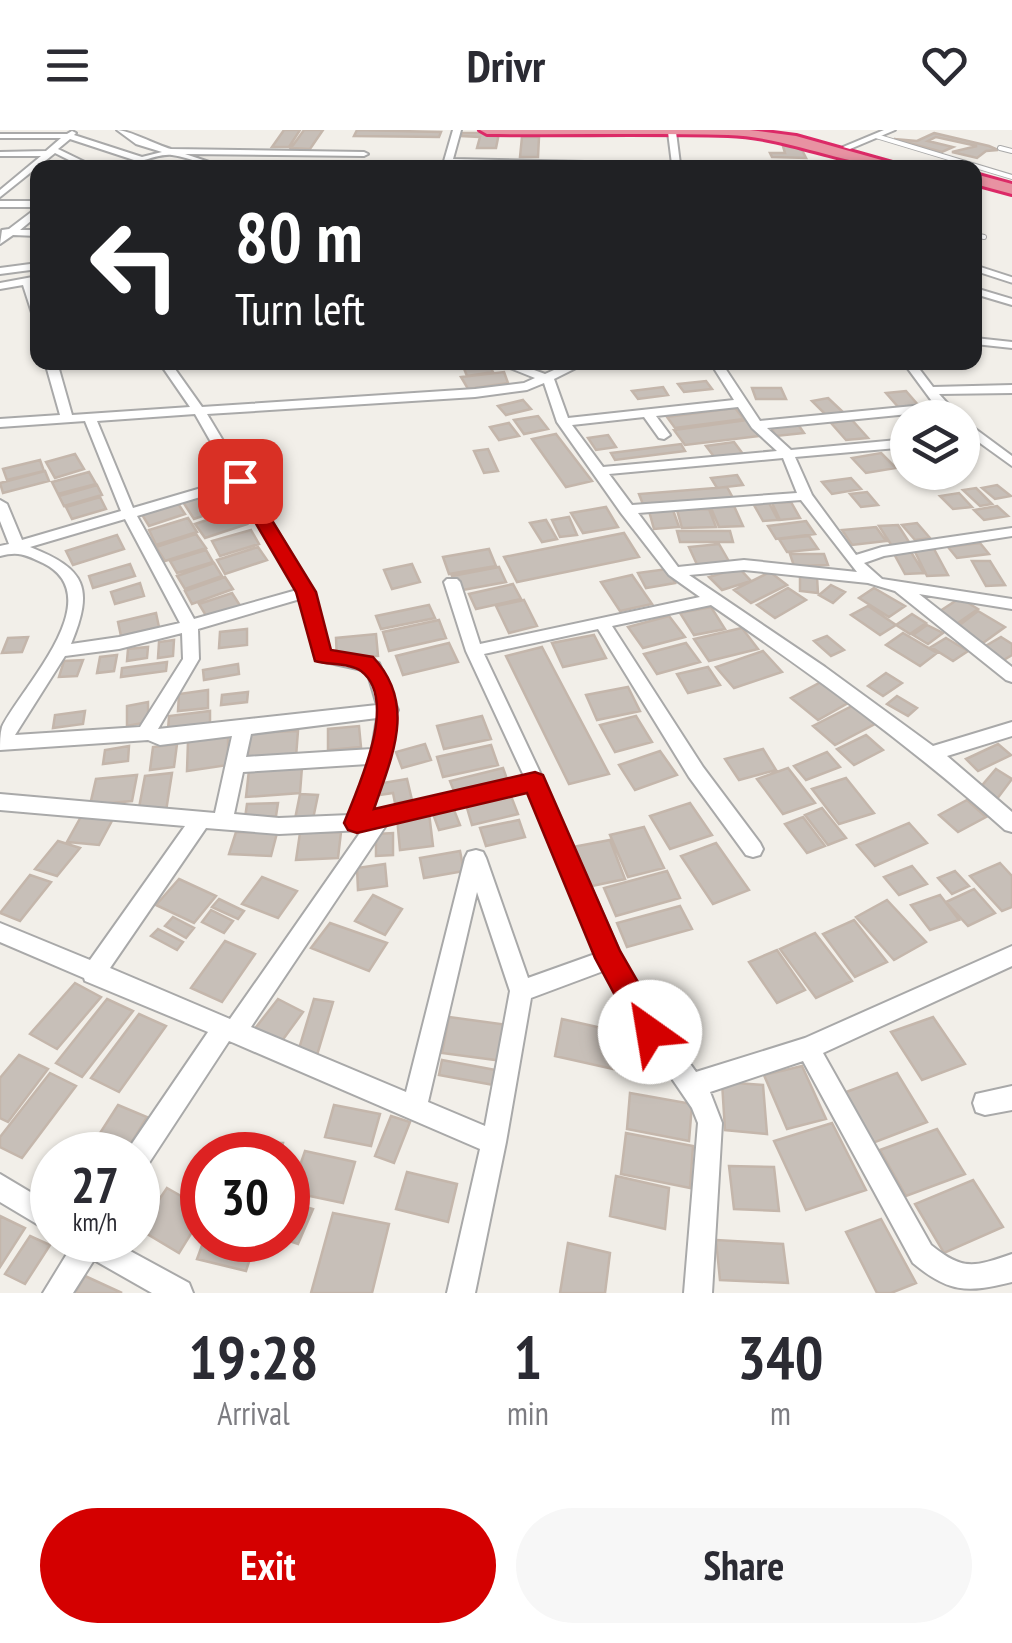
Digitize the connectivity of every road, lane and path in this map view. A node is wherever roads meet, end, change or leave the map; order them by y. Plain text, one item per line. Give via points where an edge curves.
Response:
1 (120, 130) edge
2 (457, 130) edge
3 (487, 130) edge
4 (780, 130) edge
5 (891, 130) edge
6 (729, 131) edge
7 (672, 132) edge
8 (73, 133) edge
9 (0, 136) edge
10 (876, 136) junction
11 (12, 137) junction
12 (139, 142) junction
13 (847, 146) junction
14 (1000, 148) dead end
15 (0, 150) edge
16 (53, 151) junction
17 (114, 151) junction
18 (1012, 151) edge
19 (172, 152) junction
20 (364, 154) dead end
21 (44, 160) edge
22 (75, 160) edge
23 (143, 160) joint
24 (198, 160) edge
25 (448, 160) edge
26 (680, 160) edge
27 (872, 160) edge
28 (900, 160) edge
29 (956, 160) edge
30 (982, 168) edge
31 (30, 174) edge
32 (1012, 177) edge
33 (982, 181) edge
34 (982, 188) edge
35 (1012, 192) edge
36 (0, 194) edge
37 (0, 204) edge
38 (30, 206) edge
39 (30, 213) edge
40 (5, 232) edge
41 (30, 233) edge
42 (0, 240) edge
43 (30, 267) edge
44 (0, 270) edge
45 (982, 270) edge
46 (30, 280) edge
47 (1012, 280) edge
48 (0, 286) edge
49 (982, 293) edge
50 (1012, 302) edge
51 (982, 342) edge
52 (1012, 345) edge
53 (53, 370) edge
54 (170, 370) edge
55 (523, 370) edge
56 (567, 370) edge
57 (720, 370) edge
58 (913, 370) edge
59 (548, 379) junction
60 (1012, 389) edge
61 (928, 392) junction
62 (935, 400) edge
63 (740, 404) junction
64 (890, 412) edge
65 (200, 413) junction
66 (647, 413) junction
67 (67, 419) junction
68 (90, 419) junction
69 (563, 422) junction
70 (0, 423) edge
71 (756, 425) junction
72 (664, 435) dead end
73 (981, 437) edge
74 (890, 444) edge
75 (787, 453) junction
76 (1012, 462) edge
77 (603, 471) junction
78 (240, 481) junction
79 (805, 496) junction
80 (0, 504) edge
81 (626, 510) junction
82 (129, 514) junction
83 (1012, 532) edge
84 (18, 548) junction
85 (0, 551) edge
86 (854, 561) junction
87 (674, 572) junction
88 (872, 579) junction
89 (452, 582) dead end
90 (898, 586) junction
91 (306, 592) junction
92 (714, 600) junction
93 (1012, 604) edge
94 (602, 623) junction
95 (190, 626) junction
96 (61, 650) junction
97 (474, 651) junction
98 (1012, 676) edge
99 (388, 710) junction
100 (242, 728) junction
101 (1012, 729) edge
102 (150, 733) junction
103 (0, 743) edge
104 (931, 754) junction
105 (379, 756) junction
106 (235, 765) junction
107 (535, 781) junction
108 (0, 802) edge
109 (382, 816) junction
110 (212, 820) junction
111 (357, 823) junction
112 (1012, 824) edge
113 (753, 850) dead end
114 (0, 932) edge
115 (1012, 956) edge
116 (609, 958) junction
117 (94, 974) junction
118 (521, 991) junction
119 (229, 1030) junction
120 (808, 1048) junction
121 (690, 1086) junction
122 (1012, 1098) edge
123 (986, 1102) dead end
124 (414, 1108) junction
125 (156, 1132) edge
126 (494, 1142) junction
127 (0, 1187) edge
128 (30, 1206) edge
129 (75, 1262) edge
130 (122, 1262) edge
131 (1012, 1268) edge
132 (57, 1293) edge
133 (179, 1293) edge
134 (461, 1293) edge
135 (698, 1293) edge

1 - 12 street
2 - 25 street
3 - 7 highway
4 - 13 highway
5 - 10 street
6 - 7 highway
6 - 27 highway
7 - 26 street
8 - 11 street
8 - 16 street
8 - 17 street
9 - 11 street
10 - 13 street
10 - 29 lane
11 - 15 street
12 - 17 street
12 - 19 street
13 - 28 highway
14 - 18 lane
15 - 16 street
16 - 21 street
16 - 22 street
17 - 23 street
19 - 20 street
19 - 23 street
19 - 24 street
30 - 32 lane
31 - 36 street
33 - 35 highway
34 - 35 highway
37 - 38 street
39 - 40 street
40 - 41 street
40 - 42 street
43 - 44 street
45 - 47 lane
46 - 48 street
49 - 50 street
51 - 52 street
53 - 67 street
54 - 65 street
55 - 59 street
56 - 59 street
57 - 63 street
58 - 61 street
59 - 65 street via 475,393
59 - 69 street
60 - 61 street
61 - 62 street
63 - 66 street
63 - 71 street
64 - 71 street
65 - 68 street
65 - 78 street
66 - 69 street
66 - 72 street
67 - 68 street
67 - 70 street
68 - 82 street
69 - 77 street
71 - 75 street
73 - 76 street
74 - 75 street
75 - 77 street
75 - 79 street
77 - 81 street
78 - 82 street
78 - 91 street
79 - 81 street
79 - 86 street
80 - 84 street
81 - 87 street
82 - 84 street
82 - 95 street
83 - 86 street
84 - 85 street
84 - 96 street via 54,562 72,579
86 - 88 street
87 - 88 street via 744,565
87 - 92 street
88 - 90 street
89 - 97 street
90 - 93 street
90 - 98 street
91 - 95 street
91 - 99 street via 322,656 372,666
92 - 94 street
92 - 104 street
94 - 97 street
94 - 113 street
95 - 96 street
95 - 102 street via 192,659
96 - 103 street
97 - 107 street
99 - 100 street
99 - 105 street
100 - 102 street via 160,738
100 - 106 street
101 - 104 street
102 - 103 street
104 - 112 street
105 - 106 street
105 - 111 street
106 - 110 street
107 - 109 street
107 - 116 street
108 - 110 street
109 - 111 street
109 - 119 street
110 - 111 street
110 - 117 street
114 - 117 street
115 - 120 street
116 - 118 street
116 - 121 street via 642,1020
117 - 119 street
118 - 124 street via 476,858
118 - 126 street
119 - 124 street
119 - 125 street
120 - 121 street
120 - 131 street via 922,1254 948,1277 962,1280
121 - 135 street via 710,1123 712,1150
122 - 123 street
124 - 126 street
126 - 134 street
127 - 128 street
129 - 132 street
130 - 133 street

